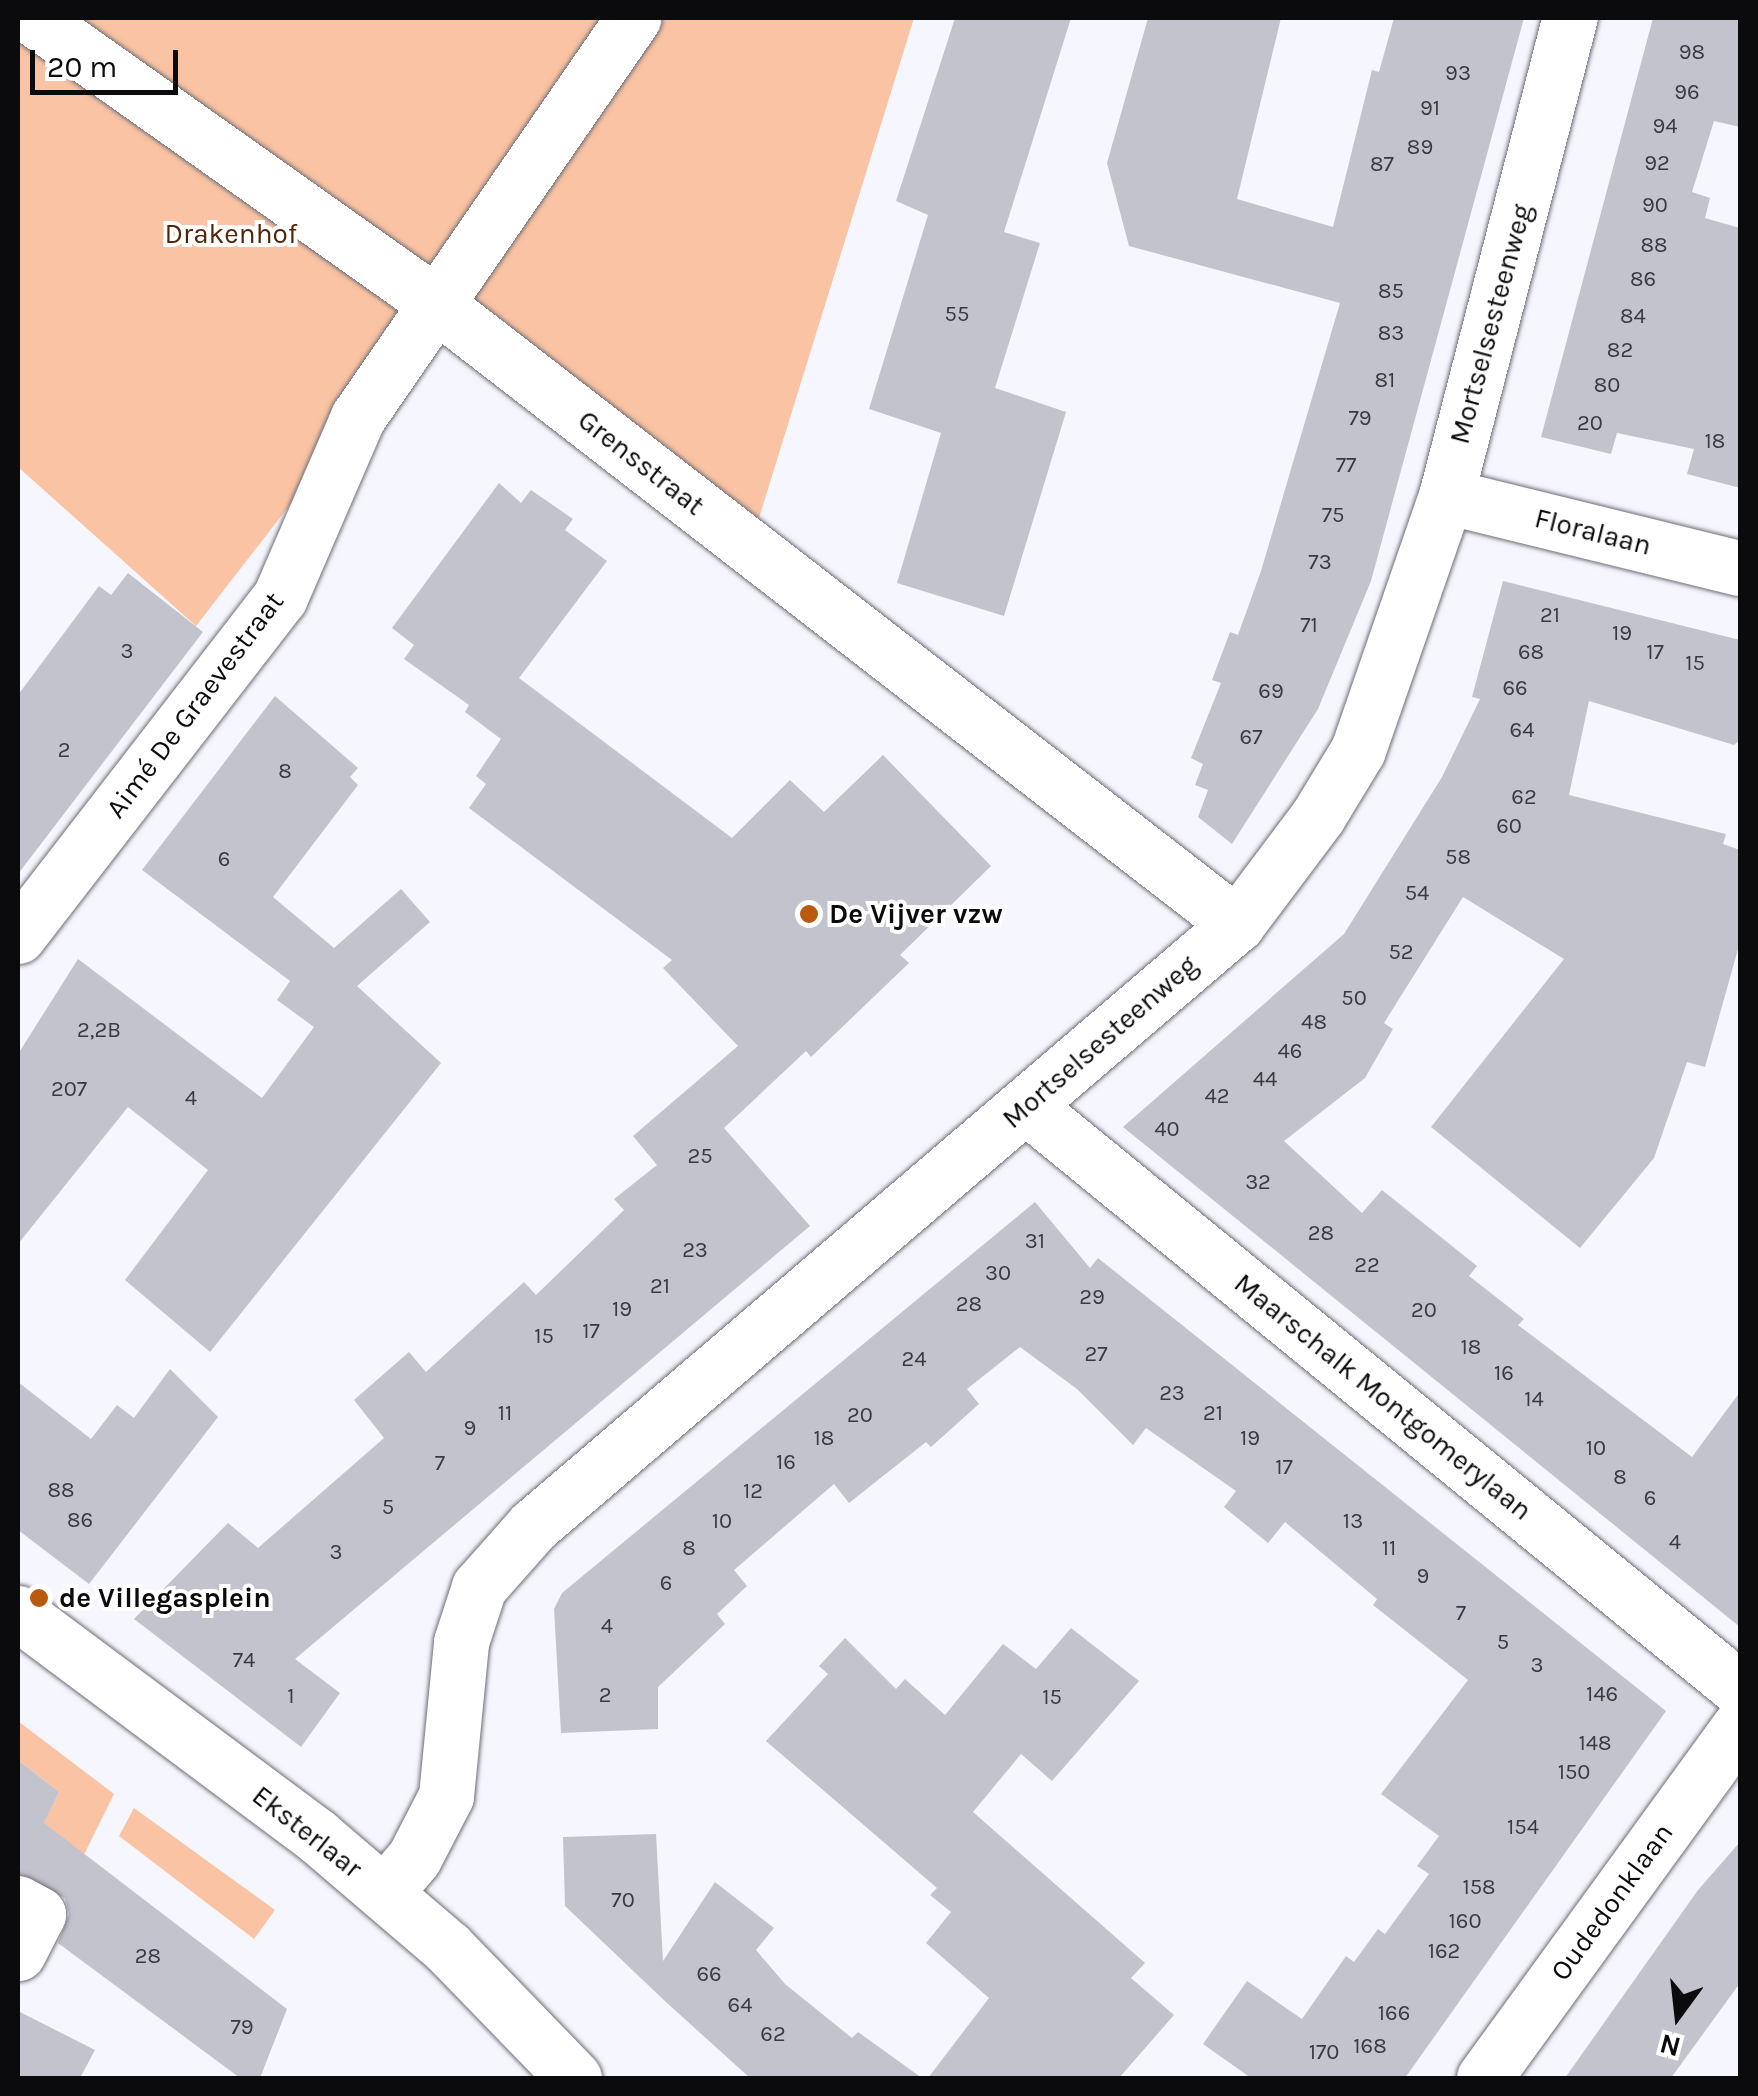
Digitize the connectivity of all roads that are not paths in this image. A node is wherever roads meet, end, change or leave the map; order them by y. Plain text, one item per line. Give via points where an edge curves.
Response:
1 (34, 18) edge
2 (632, 18) edge
3 (1570, 18) edge
4 (432, 301) junction
5 (1446, 496) junction
6 (1740, 568) edge
7 (1237, 924) junction
8 (18, 936) edge
9 (1026, 1106) junction
10 (18, 1613) edge
11 (1740, 1689) edge
12 (1740, 1726) edge
13 (384, 1894) junction
14 (18, 1903) edge
15 (18, 1953) edge
16 (574, 2078) edge
17 (1484, 2078) edge

1 - 4 street, Grensstraat
2 - 4 street, Aimé De Graevestraat
3 - 5 street, Mortselsesteenweg
4 - 7 street, Grensstraat
4 - 8 street, Aimé De Graevestraat via 358,418 280,597
5 - 6 street, Floralaan
5 - 7 street, Mortselsesteenweg via 1358,750 1294,855
7 - 9 street, Mortselsesteenweg
9 - 11 street, Maarschalk Montgomerylaan
9 - 13 street, Mortselsesteenweg via 533,1526 479,1586 461,1642 446,1796 414,1858
10 - 13 street, Eksterlaar via 318,1836
12 - 17 street, Oudedonklaan
13 - 16 street, Eksterlaar via 448,1948
14 - 15 street via 38,1914

